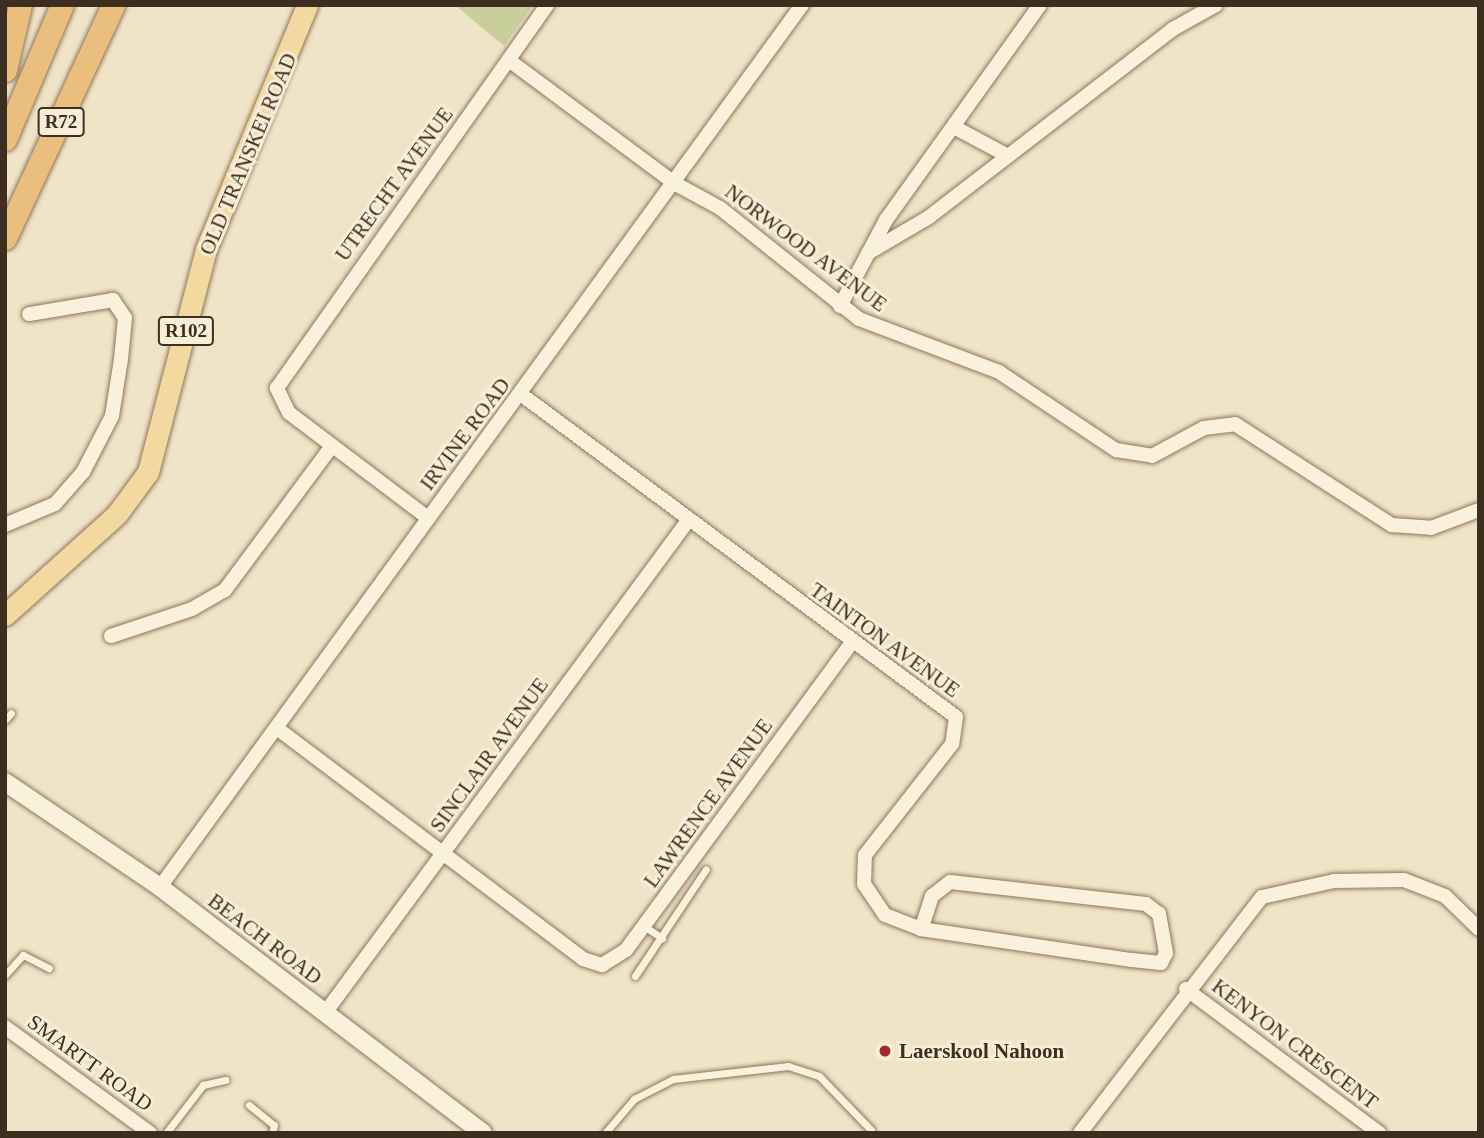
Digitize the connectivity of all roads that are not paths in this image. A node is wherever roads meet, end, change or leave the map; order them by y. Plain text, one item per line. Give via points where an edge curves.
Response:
1 (20, 5) edge
2 (62, 5) edge
3 (113, 5) edge
4 (307, 5) edge
5 (547, 5) edge
6 (802, 5) edge
7 (1040, 5) edge
8 (1216, 5) edge
9 (510, 61) junction
10 (5, 70) edge
11 (954, 127) junction
12 (5, 139) edge
13 (1008, 156) junction
14 (674, 183) junction
15 (5, 238) edge
16 (868, 253) junction
17 (840, 306) junction
18 (29, 314) dead end
19 (522, 395) junction
20 (332, 446) junction
21 (1479, 510) edge
22 (428, 518) junction
23 (687, 522) junction
24 (5, 525) edge
25 (6, 613) edge
26 (111, 636) dead end
27 (852, 642) junction
28 (11, 713) dead end
29 (5, 720) edge
30 (278, 729) junction
31 (9, 781) edge
32 (444, 853) junction
33 (706, 869) dead end
34 (160, 887) junction
35 (644, 926) junction
36 (921, 929) junction
37 (1479, 929) edge
38 (662, 938) junction
39 (49, 968) dead end
40 (5, 975) edge
41 (635, 976) dead end
42 (1186, 989) junction
43 (325, 1013) junction
44 (5, 1027) edge
45 (225, 1080) dead end
46 (249, 1105) dead end
47 (871, 1130) dead end
48 (149, 1133) edge
49 (166, 1133) edge
50 (272, 1133) edge
51 (483, 1133) edge
52 (605, 1133) edge
53 (1080, 1133) edge
54 (1379, 1133) edge

1 - 10 highway
2 - 12 highway, R72
3 - 15 highway, R72
4 - 25 main road, OLD TRANSKEI ROAD / R102 via 206,249 148,472 100,531
5 - 9 street, UTRECHT AVENUE
6 - 14 street, IRVINE ROAD
7 - 11 street
8 - 13 street via 1173,29
9 - 14 street, NORWOOD AVENUE
9 - 20 street, UTRECHT AVENUE via 277,388 284,408
11 - 13 street
11 - 16 street
13 - 16 street via 896,240
14 - 17 street, NORWOOD AVENUE via 720,208
14 - 19 street, IRVINE ROAD
16 - 17 street
17 - 21 street, NORWOOD AVENUE via 872,327 999,372 1095,435 1143,457 1204,428 1235,424 1392,525 1431,528
18 - 24 street via 113,300 125,318 121,359 112,416 83,472 55,504
19 - 22 street, IRVINE ROAD
19 - 23 street, TAINTON AVENUE
20 - 22 street
20 - 26 street via 225,590 192,609
22 - 30 street, IRVINE ROAD
23 - 27 street, TAINTON AVENUE
23 - 32 street, SINCLAIR AVENUE
27 - 35 street, LAWRENCE AVENUE
27 - 36 street, TAINTON AVENUE via 957,721 952,744 876,836 863,866 863,884 878,909
28 - 29 lane
30 - 32 street
30 - 34 street, IRVINE ROAD
31 - 34 street, BEACH ROAD
32 - 35 street, LAWRENCE AVENUE via 583,959 610,963
32 - 43 street, SINCLAIR AVENUE
33 - 38 lane
34 - 43 street, BEACH ROAD
35 - 38 lane
36 - 36 street, TAINTON AVENUE via 1161,962 1163,923 1146,904 950,882 932,896
37 - 42 street via 1445,896 1413,882 1334,881 1285,889 1249,907
38 - 41 lane
39 - 40 lane via 23,955
42 - 53 street
42 - 54 street, KENYON CRESCENT
43 - 51 street, BEACH ROAD
44 - 48 street, SMARTT ROAD
45 - 49 lane via 203,1085
46 - 50 lane via 274,1125
47 - 52 lane via 825,1081 788,1066 673,1079 634,1099

